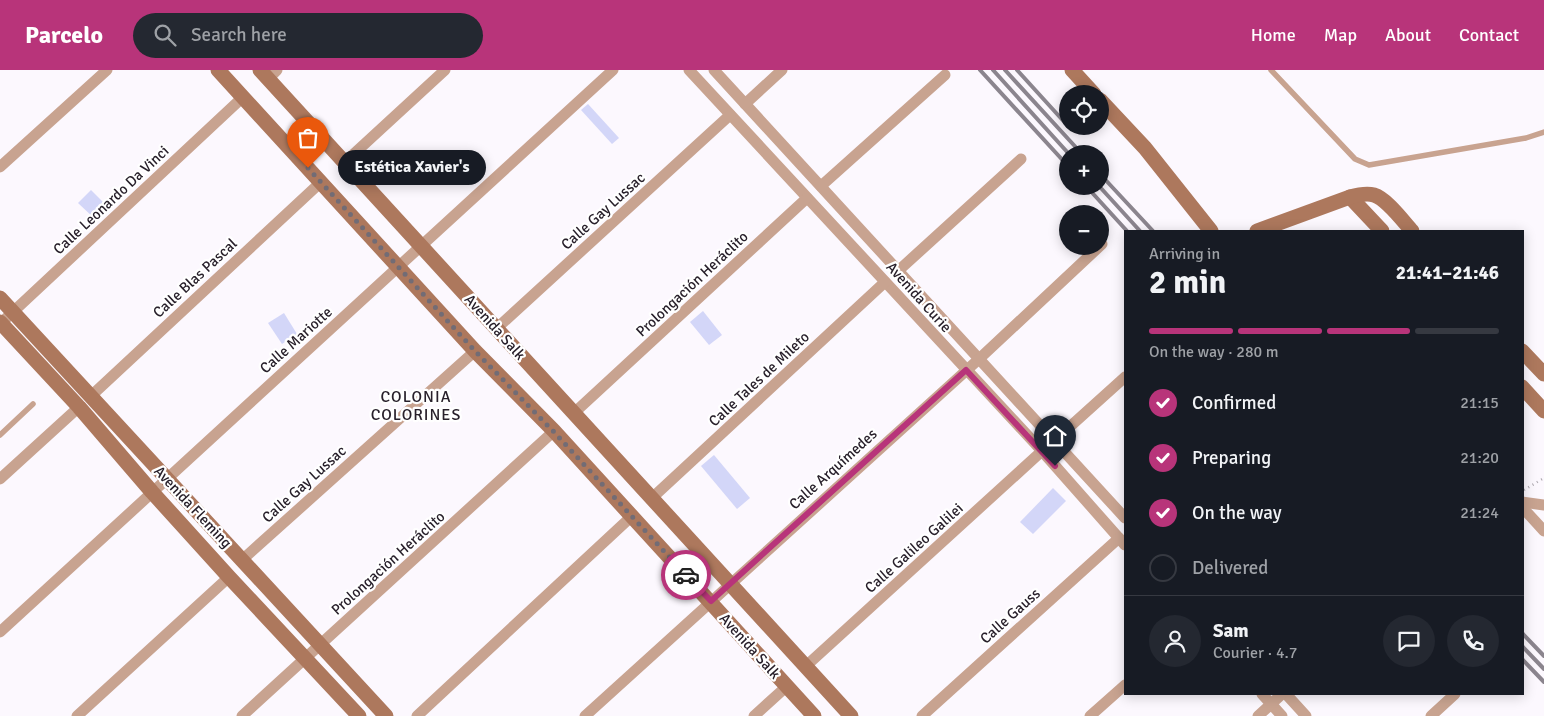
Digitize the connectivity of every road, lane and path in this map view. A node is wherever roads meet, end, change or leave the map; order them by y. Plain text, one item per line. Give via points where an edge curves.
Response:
1 (107, 70) edge
2 (218, 70) edge
3 (445, 70) edge
4 (613, 70) edge
5 (689, 70) edge
6 (714, 70) edge
7 (782, 70) edge
8 (1072, 70) edge
9 (1271, 70) edge
10 (269, 73) edge
11 (945, 75) dead end
12 (1086, 85) edge
13 (243, 97) junction
14 (745, 104) junction
15 (1109, 110) edge
16 (730, 115) junction
17 (1544, 132) edge
18 (1021, 159) dead end
19 (345, 162) junction
20 (0, 167) edge
21 (321, 182) junction
22 (821, 186) junction
23 (1350, 196) junction
24 (807, 198) junction
25 (1210, 230) edge
26 (1260, 230) edge
27 (1381, 230) edge
28 (1411, 230) edge
29 (421, 246) junction
30 (1090, 255) edge
31 (398, 267) junction
32 (898, 271) junction
33 (885, 282) junction
34 (0, 298) edge
35 (14, 313) junction
36 (0, 323) edge
37 (497, 328) junction
38 (475, 351) junction
39 (1524, 353) edge
40 (979, 358) junction
41 (966, 370) junction
42 (1544, 374) edge
43 (1124, 378) edge
44 (1524, 389) edge
45 (91, 396) junction
46 (33, 404) dead end
47 (79, 407) junction
48 (1544, 411) edge
49 (574, 413) junction
50 (554, 432) junction
51 (0, 435) edge
52 (1054, 441) junction
53 (1042, 451) junction
54 (166, 478) junction
55 (1544, 478) edge
56 (0, 479) edge
57 (1524, 490) edge
58 (152, 492) junction
59 (652, 498) junction
60 (1524, 502) edge
61 (1544, 505) edge
62 (1524, 509) edge
63 (632, 516) junction
64 (1124, 517) edge
65 (1544, 531) edge
66 (1122, 542) edge
67 (242, 560) junction
68 (229, 577) junction
69 (729, 583) junction
70 (711, 601) junction
71 (0, 632) edge
72 (320, 645) junction
73 (305, 658) junction
74 (806, 666) junction
75 (1124, 686) edge
76 (786, 687) junction
77 (1263, 695) edge
78 (1281, 695) edge
79 (1287, 695) edge
80 (1454, 695) edge
81 (1271, 704) junction
82 (78, 716) edge
83 (242, 716) edge
84 (359, 716) edge
85 (386, 716) edge
86 (417, 716) edge
87 (584, 716) edge
88 (754, 716) edge
89 (814, 716) edge
90 (852, 716) edge
91 (922, 716) edge
92 (1090, 716) edge
93 (1258, 716) edge
94 (1282, 716) edge
95 (1306, 716) edge
96 (1431, 716) edge

1 - 20 street
2 - 13 main road, Avenida Salk
3 - 19 street
4 - 29 street, Calle Mariotte
5 - 16 street, Avenida Curie
6 - 14 street, Avenida Curie
7 - 14 street
8 - 12 main road
9 - 17 lane via 1355,159 1369,165 1526,138
10 - 19 main road, Avenida Salk
11 - 22 street
13 - 21 main road, Avenida Salk
13 - 35 street, Calle Leonardo Da Vinci
14 - 22 street, Avenida Curie
15 - 25 main road via 1145,148
16 - 24 street, Avenida Curie
16 - 37 street, Calle Gay Lussac
18 - 32 street
19 - 29 main road, Avenida Salk
21 - 31 main road, Avenida Salk
21 - 45 street, Calle Blas Pascal
22 - 32 street, Avenida Curie
23 - 26 main road
23 - 27 main road
23 - 28 main road via 1374,195 1383,200
24 - 33 street, Avenida Curie
24 - 49 street, Prolongación Heráclito
29 - 31 street, Calle Mariotte
29 - 37 main road, Avenida Salk
30 - 40 street, Calle Arquímedes
31 - 38 main road, Avenida Salk
31 - 54 street, Calle Mariotte
32 - 40 street, Avenida Curie
33 - 41 street, Avenida Curie
33 - 59 street, Calle Tales de Mileto
34 - 35 main road, Avenida Fleming
35 - 36 street, Calle Leonardo Da Vinci
35 - 45 main road, Avenida Fleming
36 - 47 main road, Avenida Fleming
37 - 49 main road, Avenida Salk
38 - 50 main road, Avenida Salk
38 - 67 street, Calle Gay Lussac
39 - 42 main road
40 - 41 street, Calle Arquímedes
40 - 52 street, Avenida Curie
41 - 53 street, Avenida Curie
41 - 69 street, Calle Arquímedes
43 - 52 street
44 - 48 main road
45 - 54 main road, Avenida Fleming
46 - 51 lane
47 - 56 street
47 - 58 main road, Avenida Fleming
49 - 59 main road, Avenida Salk
50 - 63 main road, Avenida Salk
50 - 72 street, Prolongación Heráclito
52 - 64 street, Avenida Curie
53 - 66 street, Avenida Curie
53 - 74 street, Calle Galileo Galilei
54 - 58 street, Calle Mariotte
54 - 67 main road, Avenida Fleming
55 - 57 path
58 - 68 main road, Avenida Fleming
58 - 71 street, Calle Mariotte
59 - 69 main road, Avenida Salk
60 - 61 street
62 - 65 street
63 - 70 main road, Avenida Salk
63 - 86 street
66 - 91 street, Calle Gauss
67 - 72 main road, Avenida Fleming
68 - 73 main road, Avenida Fleming
68 - 82 street
69 - 70 street, Calle Arquímedes
69 - 74 main road, Avenida Salk
70 - 76 main road, Avenida Salk
70 - 87 street, Calle Arquímedes
72 - 73 street, Prolongación Heráclito
72 - 85 main road, Avenida Fleming
73 - 83 street, Prolongación Heráclito
73 - 84 main road, Avenida Fleming
74 - 90 main road, Avenida Salk
75 - 92 street
76 - 88 street
76 - 89 main road, Avenida Salk
77 - 81 street
78 - 81 street
79 - 95 street
80 - 96 street
81 - 93 street
81 - 94 street

